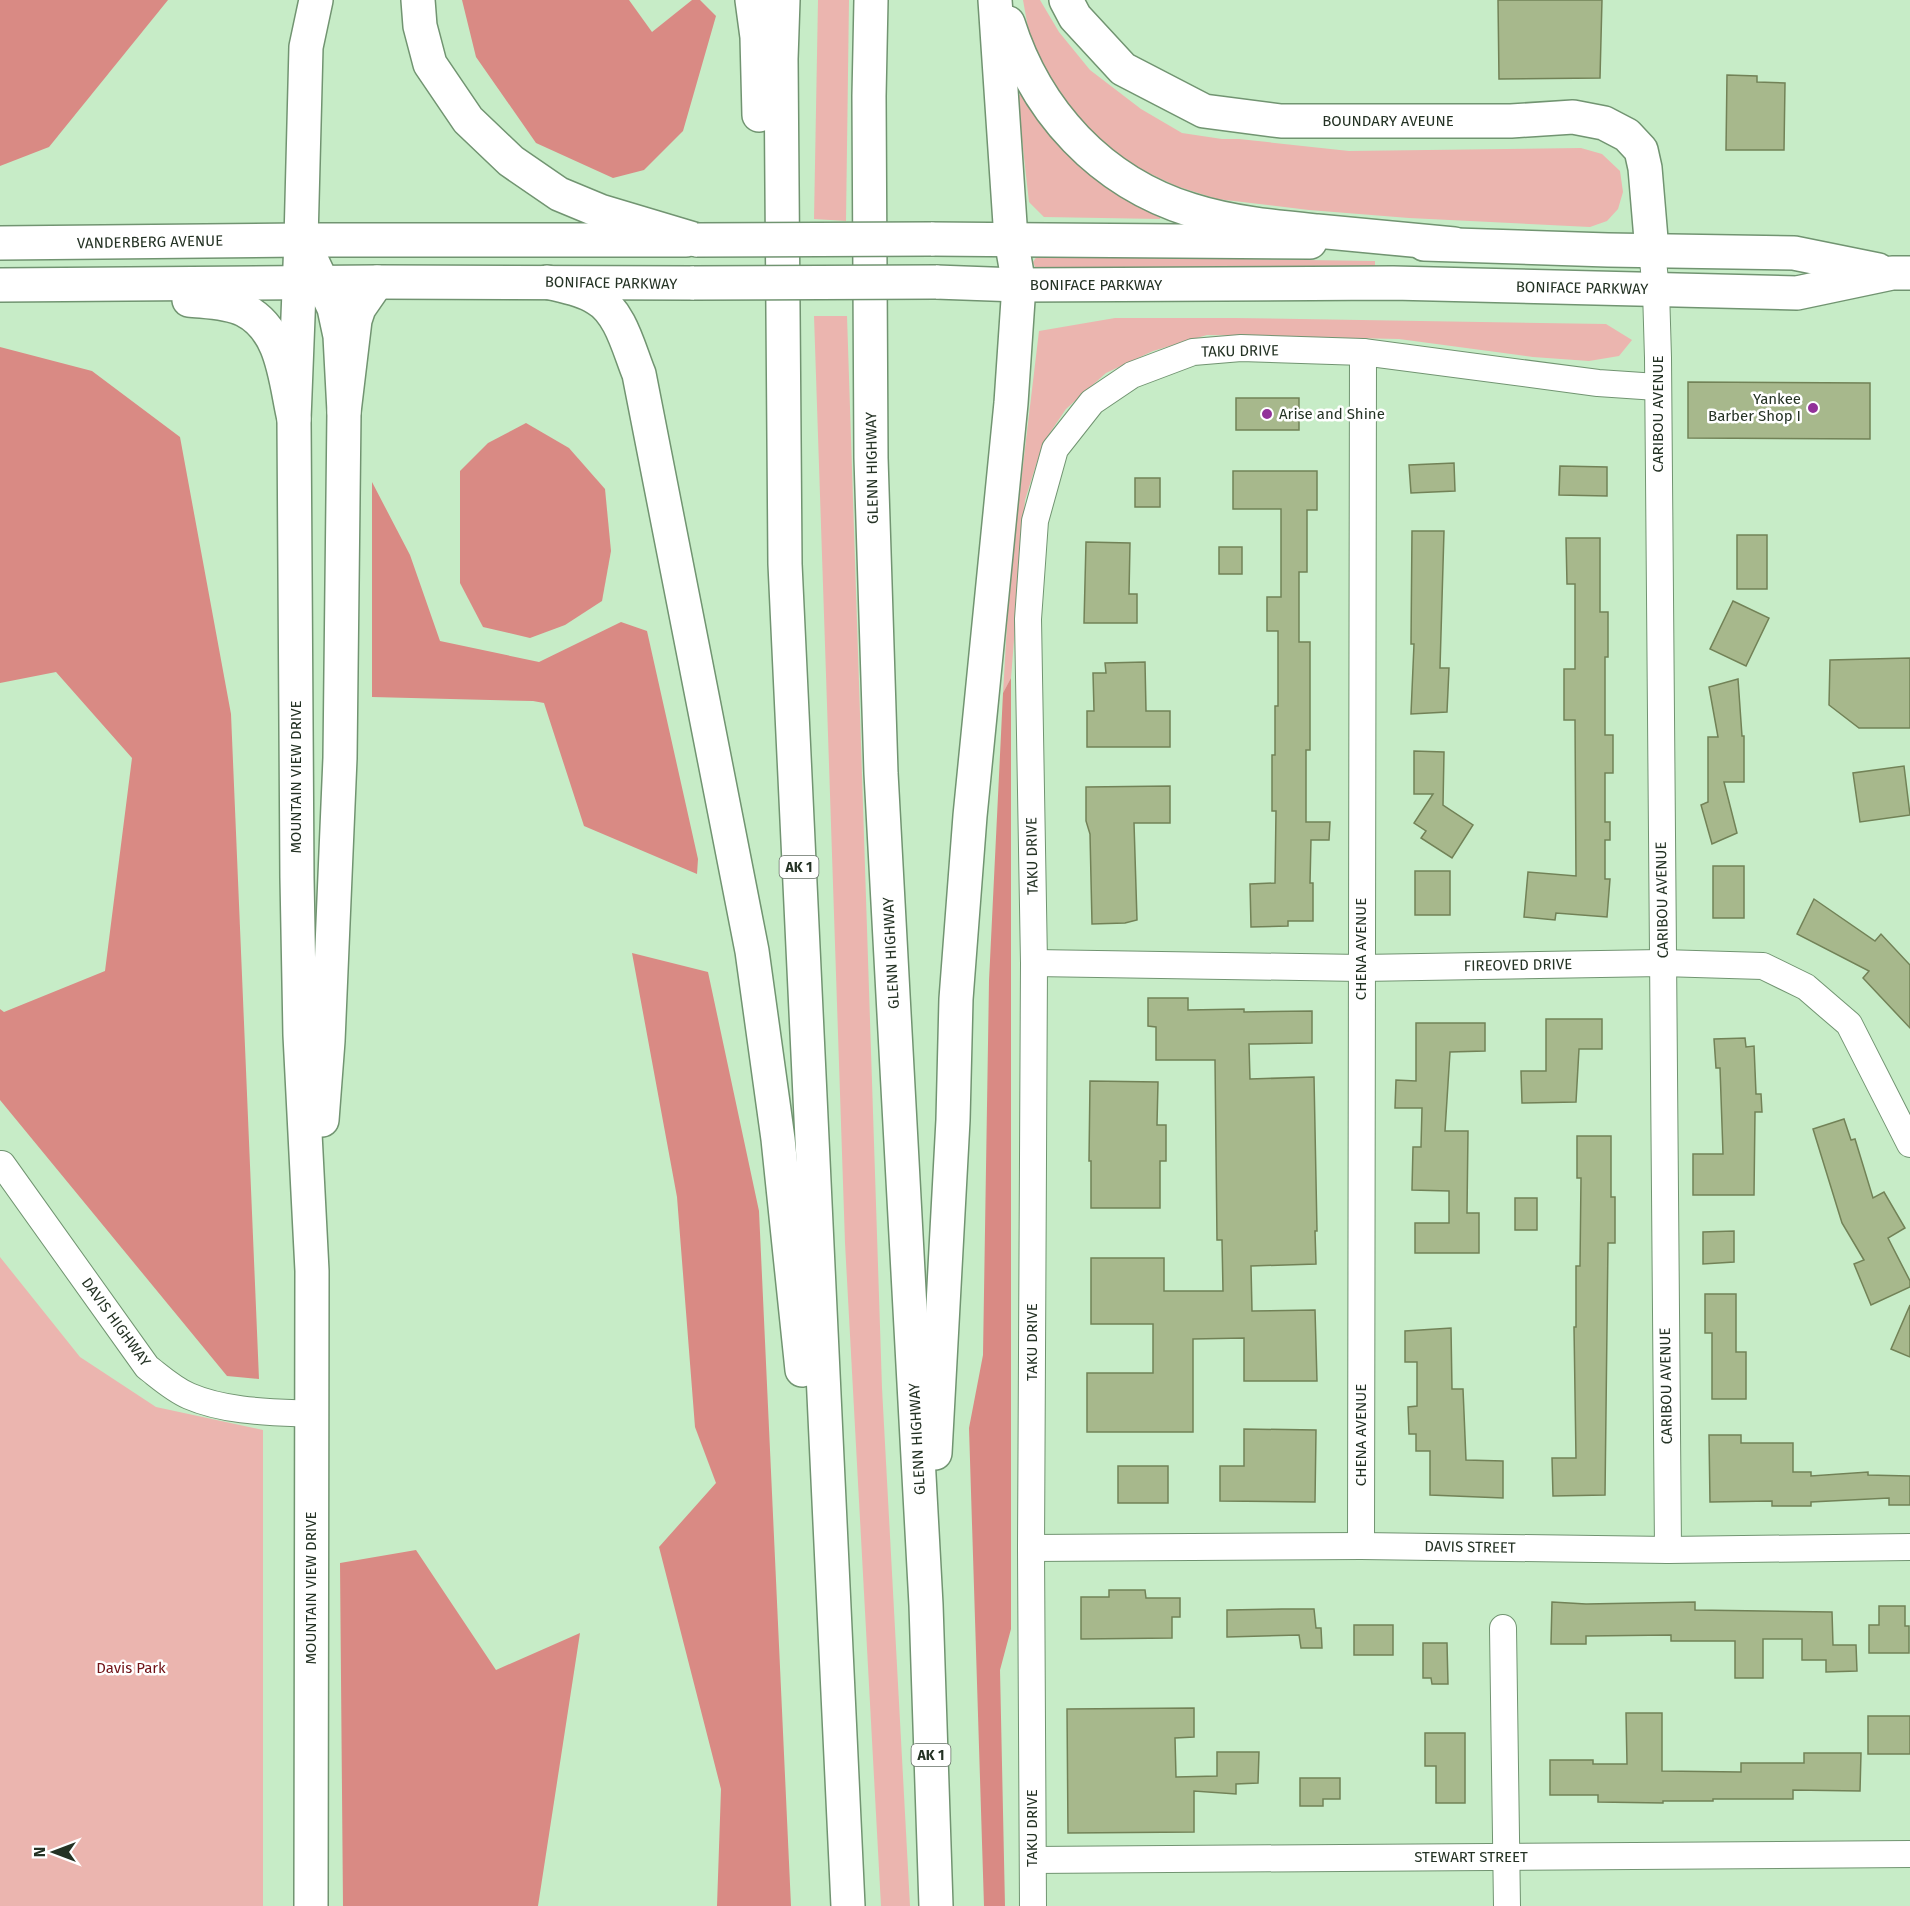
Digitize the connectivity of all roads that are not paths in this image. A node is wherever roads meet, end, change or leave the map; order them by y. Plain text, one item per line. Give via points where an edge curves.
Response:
1 (316, 0) edge
2 (418, 0) edge
3 (752, 0) edge
4 (783, 0) edge
5 (871, 0) edge
6 (995, 0) edge
7 (1003, 0) edge
8 (1066, 0) edge
9 (1011, 239) junction
10 (301, 240) junction
11 (696, 240) junction
12 (0, 243) edge
13 (1454, 244) junction
14 (1652, 251) junction
15 (1901, 273) edge
16 (377, 282) junction
17 (547, 282) junction
18 (311, 283) junction
19 (13, 285) edge
20 (1019, 285) junction
21 (1656, 290) junction
22 (1363, 352) junction
23 (1657, 387) junction
24 (344, 412) junction
25 (294, 419) junction
26 (785, 564) junction
27 (1034, 963) junction
28 (1662, 963) junction
29 (1361, 968) junction
30 (1910, 1144) edge
31 (2, 1164) dead end
32 (312, 1271) junction
33 (312, 1414) junction
34 (1361, 1546) junction
35 (1910, 1547) edge
36 (1031, 1548) junction
37 (1668, 1550) junction
38 (926, 1605) junction
39 (1503, 1628) dead end
40 (840, 1733) junction
41 (1910, 1854) edge
42 (1507, 1857) junction
43 (1033, 1860) junction
44 (311, 1906) edge
45 (848, 1906) edge
46 (936, 1906) edge
47 (1033, 1906) edge
48 (1507, 1906) edge

1 - 10 main road via 306,47
2 - 11 main road via 430,64 468,120 511,161 569,198
3 - 26 main road via 757,37 767,352
4 - 26 main road, AK 1
5 - 38 main road, GLENN HIGHWAY / AK 1 via 871,458 881,773
6 - 9 main road
7 - 13 main road via 1025,68 1053,114 1086,151 1147,193 1192,211 1266,225
8 - 14 main road, BOUNDARY AVEUNE via 1075,17 1123,69 1204,111 1281,121 1512,121 1573,117 1604,123 1628,135 1641,150
9 - 11 main road, BONIFACE PARKWAY, bridge
9 - 13 main road, BONIFACE PARKWAY
9 - 20 main road
10 - 11 main road, BONIFACE PARKWAY
10 - 12 main road, VANDERBERG AVENUE
10 - 18 main road
13 - 14 main road, BONIFACE PARKWAY
14 - 15 main road, BONIFACE PARKWAY via 1794,253
14 - 21 street, CARIBOU AVENUE
15 - 21 main road, BONIFACE PARKWAY via 1797,292
16 - 17 main road, BONIFACE PARKWAY
16 - 18 main road, BONIFACE PARKWAY
16 - 24 main road via 355,320
17 - 20 main road, BONIFACE PARKWAY, bridge
17 - 40 main road via 599,299 614,315 639,374 752,951 780,1151
18 - 19 main road
18 - 24 main road via 334,308 340,336
18 - 25 main road, MOUNTAIN VIEW DRIVE
19 - 25 main road via 197,301 244,310 271,333 279,350
20 - 21 main road, BONIFACE PARKWAY via 1393,283
20 - 38 main road via 957,988
21 - 23 street, CARIBOU AVENUE
22 - 23 street, TAKU DRIVE via 1598,383
22 - 27 street, TAKU DRIVE via 1241,348 1193,352 1132,375 1092,402 1055,449 1035,521 1028,619
22 - 29 street, CHENA AVENUE
23 - 28 street, CARIBOU AVENUE
24 - 32 main road, MOUNTAIN VIEW DRIVE via 340,758 328,1041
25 - 32 main road, MOUNTAIN VIEW DRIVE via 300,1035
26 - 40 main road, AK 1
27 - 29 street, FIREOVED DRIVE
27 - 36 street, TAKU DRIVE
28 - 29 street, FIREOVED DRIVE
28 - 30 street, FIREOVED DRIVE via 1763,966 1806,987 1849,1023
28 - 37 street, CARIBOU AVENUE
29 - 34 street, CHENA AVENUE
31 - 33 street, DAVIS HIGHWAY via 147,1367 187,1395 212,1405
32 - 33 main road, MOUNTAIN VIEW DRIVE
33 - 44 main road, MOUNTAIN VIEW DRIVE
34 - 36 street, DAVIS STREET
34 - 37 street, DAVIS STREET
35 - 37 street, DAVIS STREET
36 - 43 street, TAKU DRIVE
38 - 46 main road, GLENN HIGHWAY / AK 1
39 - 42 street
40 - 45 main road, AK 1
41 - 42 street, STEWART STREET
42 - 43 street, STEWART STREET
42 - 48 street
43 - 47 street, TAKU DRIVE

